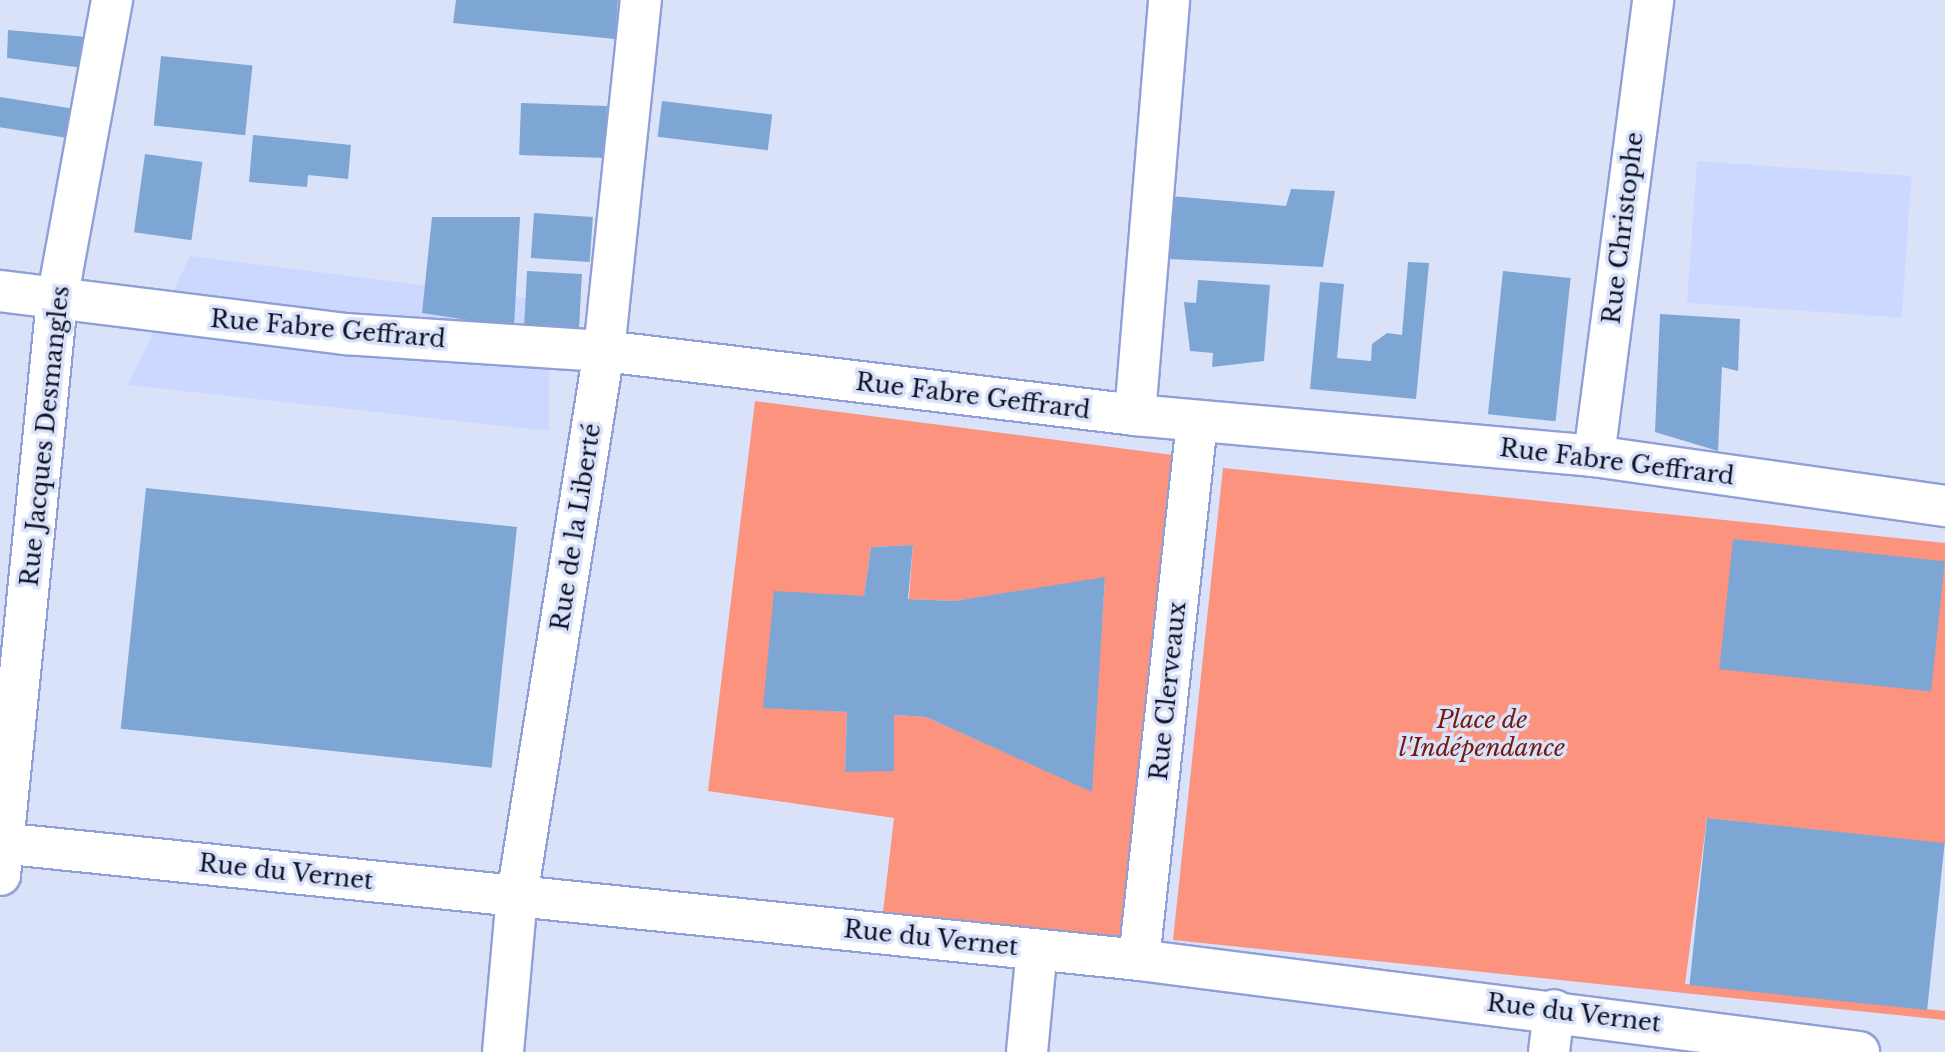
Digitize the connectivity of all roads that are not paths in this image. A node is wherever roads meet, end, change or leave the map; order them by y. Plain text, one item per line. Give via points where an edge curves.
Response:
1 (112, 0) edge
2 (641, 0) edge
3 (1169, 0) edge
4 (1653, 0) edge
5 (0, 291) edge
6 (57, 300) junction
7 (604, 351) junction
8 (1135, 415) junction
9 (1197, 422) junction
10 (1594, 456) junction
11 (1945, 506) edge
12 (1, 853) edge
13 (517, 896) junction
14 (1037, 949) junction
15 (1139, 960) junction
16 (1554, 1010) junction
17 (503, 1052) edge
18 (1027, 1052) edge
19 (1549, 1052) edge
20 (1859, 1052) edge

1 - 6 street, Rue Jacques Desmangles
2 - 7 street, Rue de la Liberté
3 - 8 street
4 - 10 street, Rue Christophe
5 - 6 street, Rue Fabre Geffrard
6 - 7 street, Rue Fabre Geffrard via 346,334
6 - 12 street, Rue Jacques Desmangles
7 - 8 street, Rue Fabre Geffrard
7 - 13 street, Rue de la Liberté
8 - 9 street, Rue Fabre Geffrard
9 - 10 street, Rue Fabre Geffrard
9 - 15 street, Rue Clerveaux
10 - 11 street, Rue Fabre Geffrard
12 - 13 street, Rue du Vernet
13 - 14 street, Rue du Vernet
13 - 17 street, Rue de la Liberté
14 - 15 street, Rue du Vernet
14 - 18 street
15 - 16 street, Rue du Vernet
16 - 19 street
16 - 20 street, Rue du Vernet

